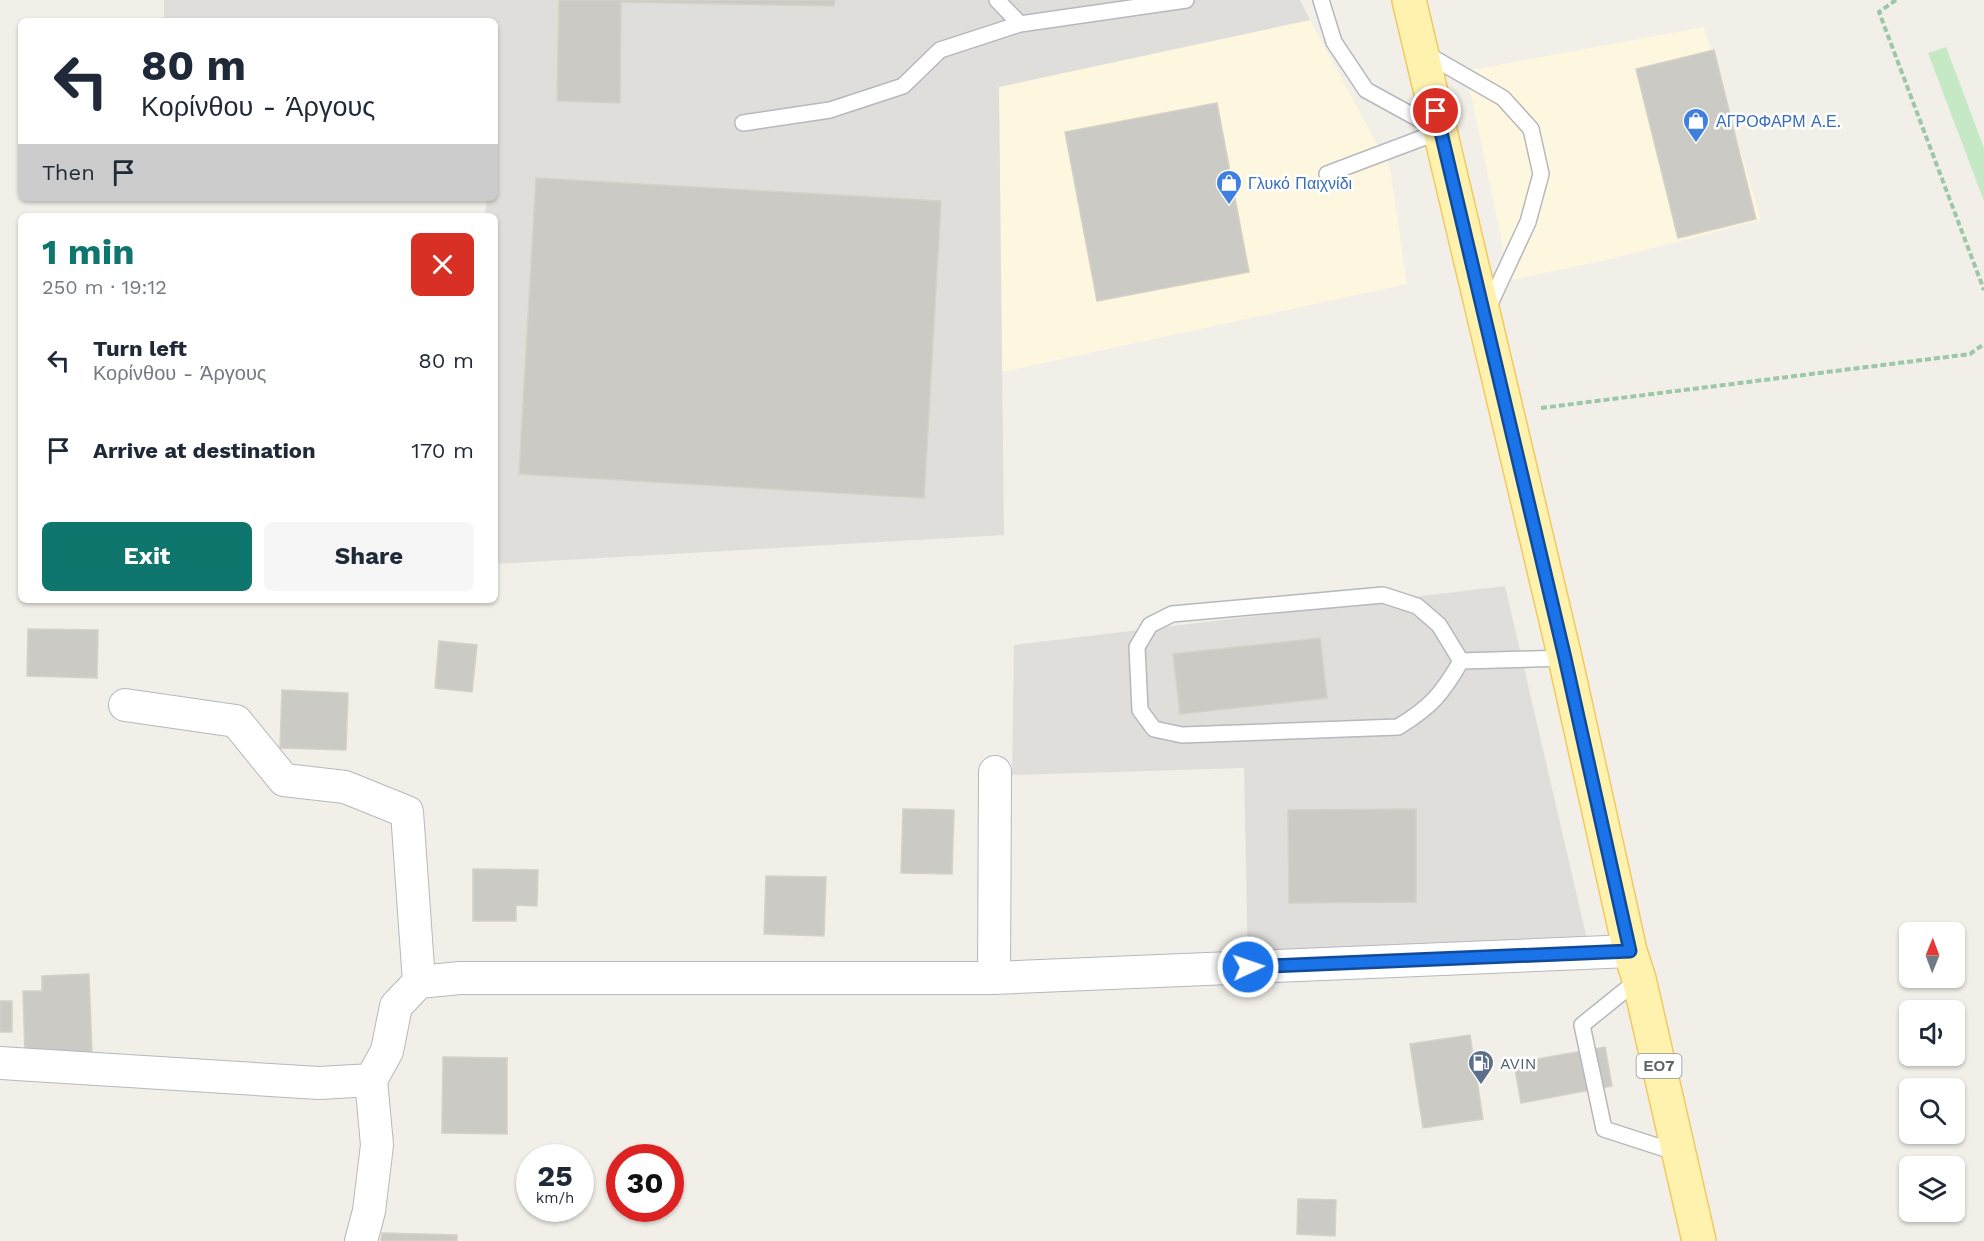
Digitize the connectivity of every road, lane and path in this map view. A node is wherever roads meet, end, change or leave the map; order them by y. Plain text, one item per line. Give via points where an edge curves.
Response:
1 (997, 0) edge
2 (1186, 0) edge
3 (1321, 0) edge
4 (1409, 0) edge
5 (1896, 0) edge
6 (1020, 24) junction
7 (1422, 52) junction
8 (743, 123) dead end
9 (1441, 131) junction
10 (1327, 174) dead end
11 (1984, 290) edge
12 (1484, 315) junction
13 (1984, 344) edge
14 (1507, 412) junction
15 (1565, 658) junction
16 (1461, 661) junction
17 (125, 705) dead end
18 (994, 772) dead end
19 (1635, 965) junction
20 (994, 978) junction
21 (418, 982) junction
22 (0, 1063) edge
23 (372, 1080) junction
24 (1679, 1154) junction
25 (361, 1241) edge
26 (1699, 1241) edge

1 - 6 lane
2 - 6 lane
3 - 9 lane via 1334,42 1366,90
4 - 7 main road, ΕΟ7
5 - 11 path via 1879,12
6 - 8 lane via 940,50 903,86 830,110
7 - 9 main road, ΕΟ7
7 - 12 lane via 1503,98 1531,129 1541,174 1528,222
9 - 10 lane
9 - 12 main road, ΕΟ7
12 - 14 main road, ΕΟ7
13 - 14 path via 1970,354
14 - 15 main road, ΕΟ7
15 - 16 lane
15 - 19 main road, ΕΟ7
16 - 16 lane via 1439,625 1417,606 1383,595 1172,614 1150,625 1137,647 1140,710 1154,729 1182,735 1398,727 1443,691
17 - 21 street via 236,721 284,780 345,787 407,812
18 - 20 street
19 - 20 street
19 - 24 main road, ΕΟ7
19 - 24 lane via 1582,1025 1604,1129
20 - 21 street via 460,978
21 - 23 street via 396,1006 387,1051
22 - 23 street via 320,1083
23 - 25 street via 377,1145
24 - 26 main road, ΕΟ7

